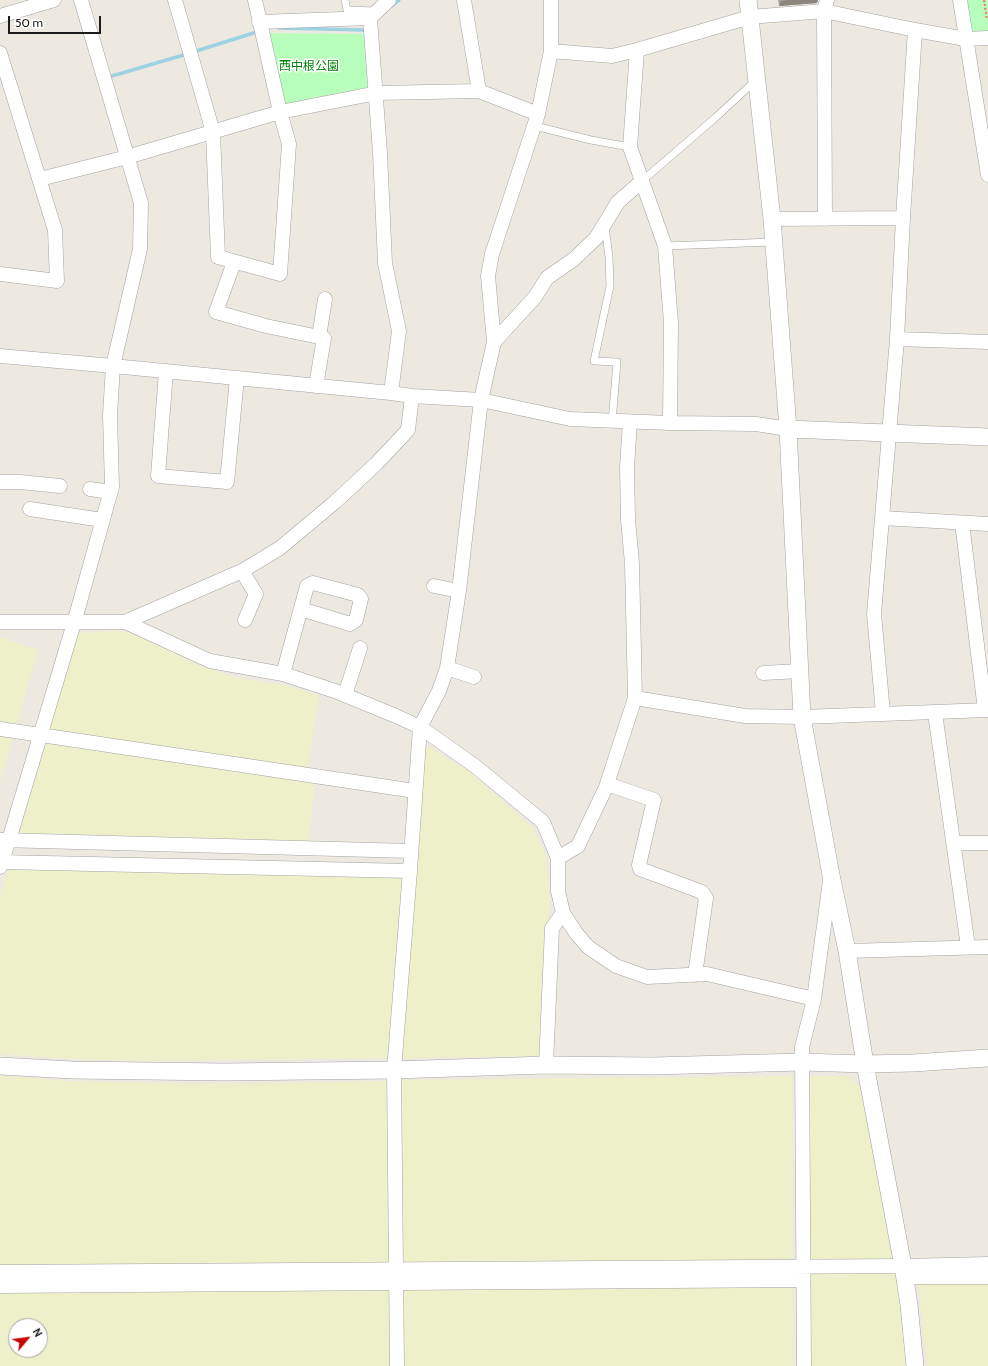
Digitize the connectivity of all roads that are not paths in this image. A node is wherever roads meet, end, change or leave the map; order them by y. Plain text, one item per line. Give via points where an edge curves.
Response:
1 (54, 0) edge
2 (81, 0) edge
3 (175, 0) edge
4 (255, 0) edge
5 (345, 0) edge
6 (389, 0) edge
7 (464, 0) edge
8 (552, 0) edge
9 (748, 0) edge
10 (960, 0) edge
11 (826, 5) edge
12 (0, 16) edge
13 (373, 16) junction
14 (750, 17) junction
15 (259, 22) junction
16 (915, 30) junction
17 (988, 38) edge
18 (966, 39) junction
19 (637, 50) junction
20 (550, 51) junction
21 (0, 53) edge
22 (757, 80) junction
23 (479, 91) junction
24 (377, 93) junction
25 (280, 112) junction
26 (536, 120) junction
27 (213, 132) junction
28 (630, 147) junction
29 (127, 157) junction
30 (988, 175) edge
31 (40, 180) junction
32 (642, 181) junction
33 (902, 218) junction
34 (772, 219) junction
35 (825, 219) junction
36 (604, 226) junction
37 (774, 242) junction
38 (664, 246) junction
39 (234, 262) junction
40 (0, 274) edge
41 (326, 299) dead end
42 (319, 337) junction
43 (897, 339) junction
44 (494, 342) junction
45 (988, 342) edge
46 (0, 356) edge
47 (113, 366) junction
48 (166, 371) junction
49 (236, 378) junction
50 (316, 386) junction
51 (391, 393) junction
52 (412, 396) junction
53 (481, 400) junction
54 (612, 422) junction
55 (630, 422) junction
56 (670, 423) junction
57 (788, 429) junction
58 (889, 433) junction
59 (988, 437) edge
60 (0, 482) edge
61 (60, 486) dead end
62 (90, 489) dead end
63 (110, 492) junction
64 (30, 509) dead end
65 (882, 518) junction
66 (102, 520) junction
67 (962, 523) junction
68 (988, 524) edge
69 (242, 571) junction
70 (434, 586) dead end
71 (459, 591) junction
72 (301, 609) dead end
73 (245, 620) dead end
74 (0, 622) edge
75 (124, 622) junction
76 (74, 623) junction
77 (360, 648) dead end
78 (447, 668) junction
79 (800, 671) junction
80 (763, 673) dead end
81 (283, 674) junction
82 (474, 677) dead end
83 (345, 695) junction
84 (635, 698) junction
85 (987, 710) edge
86 (935, 712) junction
87 (883, 714) junction
88 (802, 717) junction
89 (420, 727) junction
90 (0, 729) edge
91 (40, 735) junction
92 (607, 784) junction
93 (415, 791) junction
94 (6, 840) edge
95 (954, 843) junction
96 (988, 843) edge
97 (411, 851) junction
98 (558, 858) junction
99 (1, 862) edge
100 (410, 871) junction
101 (831, 875) junction
102 (563, 913) junction
103 (968, 947) junction
104 (988, 947) edge
105 (847, 951) junction
106 (695, 975) junction
107 (814, 999) junction
108 (988, 1058) edge
109 (802, 1062) junction
110 (865, 1064) junction
111 (546, 1065) junction
112 (0, 1066) edge
113 (394, 1070) junction
114 (988, 1264) edge
115 (803, 1266) junction
116 (903, 1271) junction
117 (0, 1272) edge
118 (396, 1277) junction
119 (988, 1277) edge
120 (804, 1280) junction
121 (0, 1286) edge
122 (397, 1366) edge
123 (804, 1366) edge
124 (915, 1366) edge

1 - 12 street
2 - 29 street
3 - 27 street
4 - 15 street
5 - 13 lane via 347,10
6 - 13 street
7 - 23 street
8 - 20 street
9 - 14 street
10 - 18 street
11 - 14 street
11 - 16 street
11 - 35 street
13 - 15 street
13 - 24 street
14 - 19 street
14 - 22 street
15 - 25 street
16 - 18 street
16 - 33 street
17 - 18 street
18 - 30 street
19 - 20 street via 612,56
19 - 28 street
20 - 26 street
21 - 31 street
22 - 32 lane
22 - 34 street
23 - 24 street
23 - 26 street
24 - 25 street
24 - 51 street via 385,263 399,332
25 - 27 street
25 - 39 street via 289,144 280,274
26 - 28 lane via 591,140
26 - 44 street via 492,254 488,276
27 - 29 street
27 - 39 street via 218,257
28 - 32 street
29 - 31 street
29 - 47 street via 141,204 140,249
31 - 40 street via 55,230 57,281
32 - 36 street via 618,202
32 - 38 street
33 - 35 street
33 - 43 street
34 - 35 street
34 - 37 street
36 - 44 street via 580,254 547,278 535,297
36 - 54 lane via 610,286 594,361 617,362
37 - 38 lane
37 - 57 street
38 - 56 street via 672,323
39 - 42 street via 216,312
41 - 42 street
42 - 50 street via 324,338
43 - 45 street
43 - 58 street
44 - 53 street
46 - 47 street
47 - 48 street
47 - 63 street
48 - 49 street
48 - 49 street via 158,476 226,482
49 - 50 street
50 - 51 street
51 - 52 street
52 - 53 street
52 - 69 street via 408,430 376,464 280,548
53 - 54 street via 570,420
53 - 71 street
54 - 55 street
55 - 56 street
55 - 84 street via 627,467
56 - 57 street via 756,424
57 - 58 street
57 - 79 street
58 - 59 street
58 - 65 street
60 - 61 street
62 - 63 street
63 - 66 street
64 - 66 street
65 - 67 street
65 - 87 street via 874,614
66 - 76 street
67 - 68 street
67 - 85 street
69 - 73 street via 256,594
69 - 75 street
70 - 71 street
71 - 78 street
72 - 81 street
74 - 76 street
75 - 76 street
75 - 81 street via 210,661
76 - 91 street
77 - 83 street
78 - 82 street
78 - 89 street via 439,691
79 - 80 street
79 - 88 street
81 - 83 street
83 - 89 street
84 - 88 street via 745,716
84 - 92 street
85 - 86 street
86 - 87 street
86 - 95 street
87 - 88 street
88 - 101 street
89 - 93 street
89 - 98 street via 475,766 542,822
90 - 91 street
91 - 93 street
91 - 94 street
92 - 98 street via 578,846
92 - 106 street via 654,800 638,865 640,869 702,892 706,898
93 - 97 street
94 - 97 street
94 - 99 street
95 - 96 street
95 - 103 street
97 - 100 street
98 - 102 street via 558,891
99 - 100 street
100 - 113 street
101 - 105 street
101 - 107 street
102 - 106 street via 588,947 616,966 647,977
102 - 111 street via 552,928
103 - 104 street
103 - 105 street
105 - 110 street
106 - 107 street via 707,974
107 - 109 street via 802,1047
108 - 110 street
109 - 110 street
109 - 111 street via 653,1066
109 - 115 street
110 - 116 street
111 - 113 street
112 - 113 street via 87,1071
113 - 118 street
114 - 116 street
115 - 116 street
115 - 118 street
115 - 120 street
116 - 119 street
116 - 124 street
117 - 118 street
118 - 120 street
118 - 121 street
118 - 122 street
120 - 123 street

